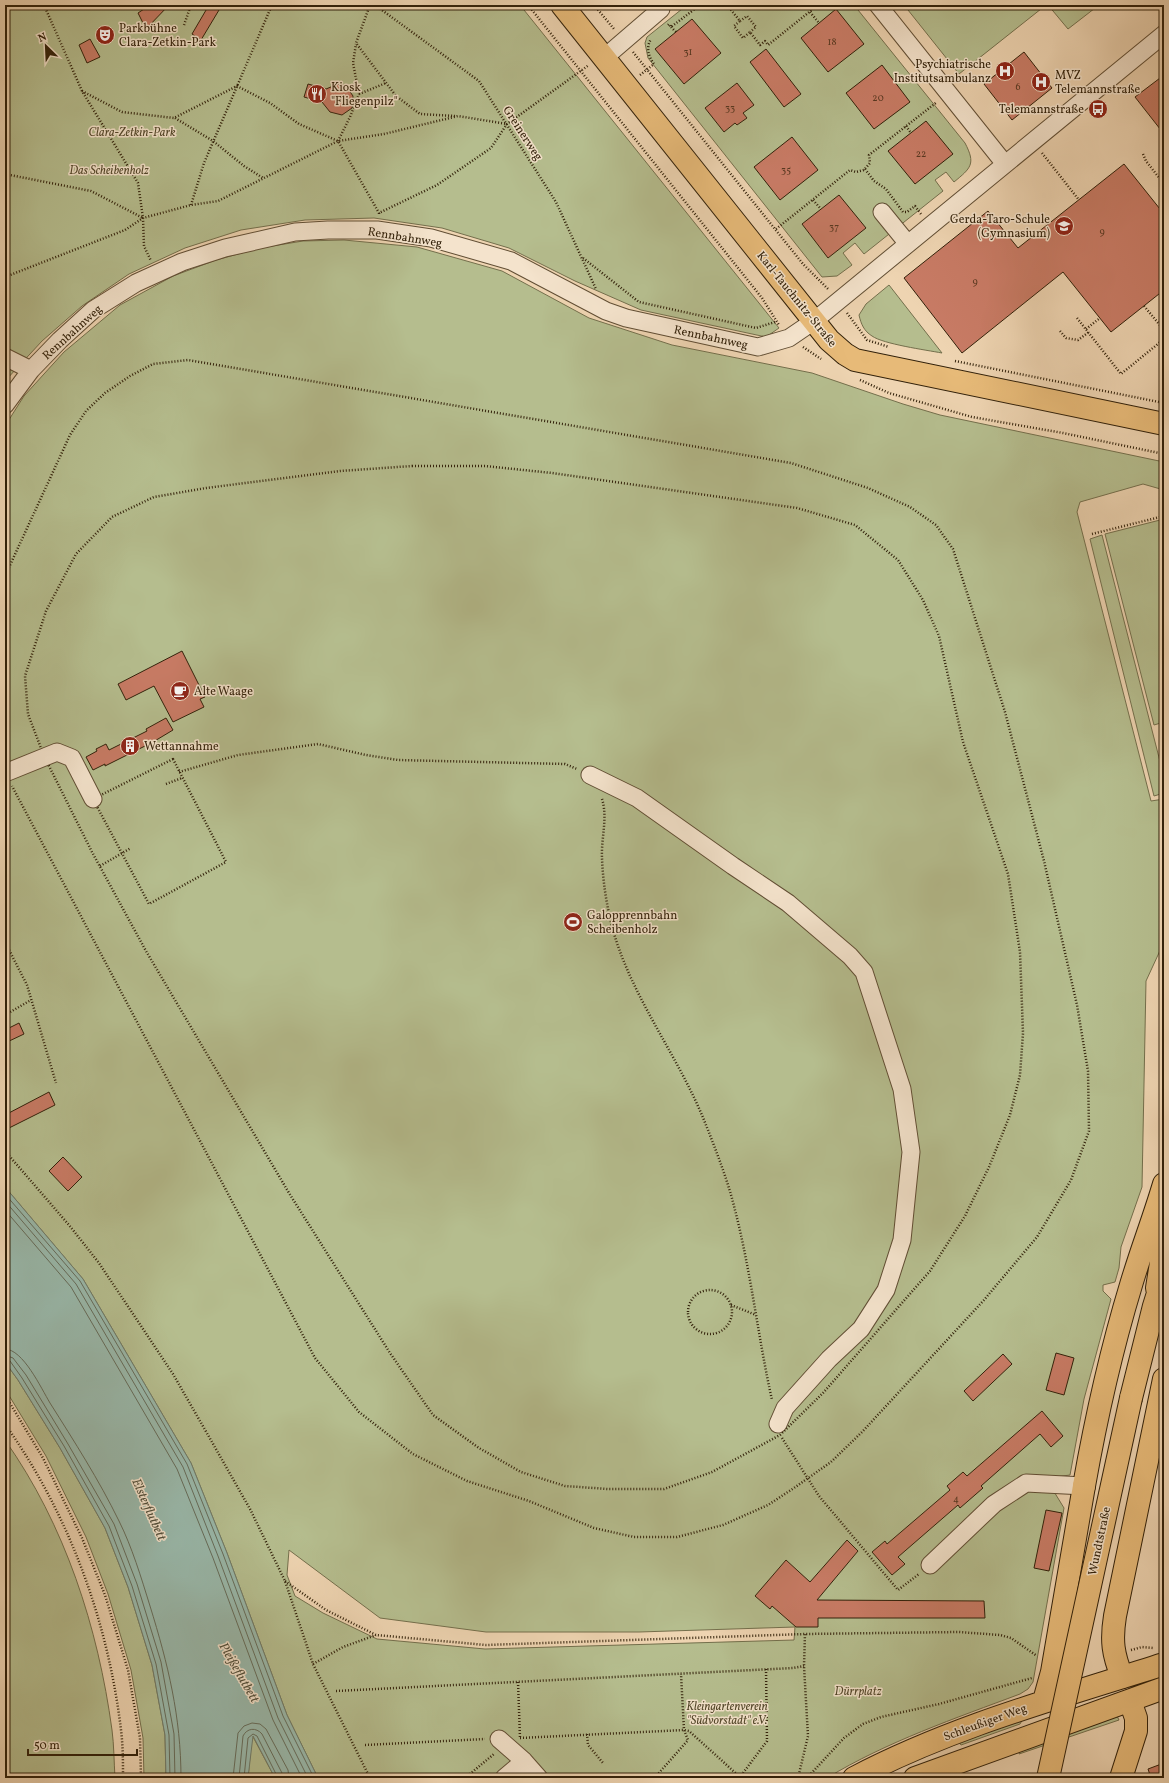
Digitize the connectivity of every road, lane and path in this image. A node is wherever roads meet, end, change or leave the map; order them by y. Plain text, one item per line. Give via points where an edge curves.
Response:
1 (44, 5) edge
2 (191, 5) edge
3 (272, 5) edge
4 (370, 5) edge
5 (375, 5) edge
6 (562, 5) edge
7 (594, 5) edge
8 (700, 5) edge
9 (728, 5) edge
10 (818, 5) edge
11 (878, 5) edge
12 (661, 9) dead end
13 (810, 12) junction
14 (740, 21) junction
15 (819, 23) dead end
16 (184, 25) dead end
17 (672, 27) junction
18 (664, 28) dead end
19 (676, 32) dead end
20 (750, 32) junction
21 (1164, 34) edge
22 (654, 36) dead end
23 (624, 41) junction
24 (356, 44) junction
25 (603, 56) junction
26 (647, 70) junction
27 (386, 83) junction
28 (237, 86) junction
29 (627, 86) junction
30 (82, 91) junction
31 (948, 93) junction
32 (359, 94) junction
33 (458, 116) junction
34 (174, 118) junction
35 (507, 124) junction
36 (906, 126) junction
37 (911, 133) dead end
38 (338, 141) junction
39 (213, 142) junction
40 (1143, 154) dead end
41 (1047, 161) dead end
42 (1005, 164) junction
43 (865, 169) junction
44 (5, 174) edge
45 (263, 178) junction
46 (1164, 184) edge
47 (813, 200) junction
48 (1079, 200) dead end
49 (191, 206) junction
50 (821, 209) dead end
51 (882, 212) dead end
52 (379, 213) junction
53 (143, 218) junction
54 (930, 225) junction
55 (776, 229) junction
56 (378, 230) junction
57 (908, 244) junction
58 (582, 257) junction
59 (157, 273) junction
60 (5, 278) edge
61 (839, 300) junction
62 (1144, 306) dead end
63 (606, 311) junction
64 (1077, 318) dead end
65 (1100, 318) dead end
66 (814, 321) junction
67 (776, 322) dead end
68 (1086, 329) junction
69 (1164, 330) edge
70 (1060, 331) dead end
71 (1089, 332) junction
72 (1164, 338) edge
73 (896, 348) dead end
74 (5, 356) edge
75 (949, 359) dead end
76 (31, 370) junction
77 (1164, 403) edge
78 (5, 405) edge
79 (1164, 424) edge
80 (1164, 516) edge
81 (1092, 534) dead end
82 (5, 576) edge
83 (44, 756) junction
84 (179, 772) junction
85 (590, 775) junction
86 (7, 777) edge
87 (182, 778) junction
88 (166, 784) dead end
89 (94, 799) junction
90 (131, 848) dead end
91 (121, 853) junction
92 (100, 866) junction
93 (5, 942) edge
94 (31, 1000) junction
95 (5, 1015) edge
96 (56, 1083) dead end
97 (5, 1151) edge
98 (1164, 1184) edge
99 (1164, 1244) edge
100 (1164, 1274) edge
101 (730, 1305) junction
102 (1154, 1306) junction
103 (756, 1315) junction
104 (1164, 1379) edge
105 (5, 1395) edge
106 (5, 1424) edge
107 (779, 1430) junction
108 (807, 1479) junction
109 (1084, 1486) junction
110 (930, 1565) joint
111 (285, 1581) junction
112 (805, 1634) junction
113 (376, 1635) junction
114 (1149, 1648) dead end
115 (1126, 1651) dead end
116 (313, 1664) junction
117 (1164, 1664) edge
118 (804, 1666) junction
119 (766, 1670) junction
120 (681, 1674) junction
121 (1043, 1675) junction
122 (1122, 1677) junction
123 (1164, 1688) edge
124 (336, 1691) dead end
125 (1044, 1701) junction
126 (1130, 1701) junction
127 (684, 1730) junction
128 (587, 1734) junction
129 (693, 1734) junction
130 (499, 1739) junction
131 (688, 1740) junction
132 (365, 1745) dead end
133 (524, 1761) junction
134 (603, 1763) dead end
135 (658, 1774) junction
136 (123, 1778) edge
137 (141, 1778) edge
138 (370, 1778) edge
139 (504, 1778) edge
140 (539, 1778) edge
141 (651, 1778) edge
142 (662, 1778) edge
143 (798, 1778) edge
144 (807, 1778) edge
145 (854, 1778) edge
146 (914, 1778) edge
147 (1048, 1778) edge
148 (1121, 1778) edge

1 - 30 path
2 - 16 path
3 - 28 path
4 - 24 path
5 - 35 path, Greinerweg via 479,81
6 - 25 main road, Karl-Tauchnitz-Straße
7 - 23 path
8 - 17 path
9 - 14 path
10 - 13 path
11 - 31 street
12 - 23 street
13 - 15 path
13 - 20 path via 768,45 765,41 760,45
14 - 20 path via 747,16 756,28
14 - 20 path via 734,26 743,38
17 - 18 path via 669,24
17 - 19 path
21 - 42 street
22 - 26 path via 648,48 648,54 654,64
23 - 25 street
23 - 26 path
24 - 27 path
24 - 32 path via 353,63
25 - 29 main road, Karl-Tauchnitz-Straße
25 - 35 path
26 - 29 path
26 - 55 path
27 - 32 path
27 - 33 path via 396,96 420,114
28 - 34 path
28 - 38 path via 270,103 299,124
28 - 39 path
29 - 66 main road, Karl-Tauchnitz-Straße
30 - 34 path via 122,112
30 - 53 path via 138,183
31 - 36 path
31 - 42 street
32 - 38 path
33 - 35 path
33 - 38 path via 384,134
34 - 39 path
35 - 52 path via 491,148 437,185
35 - 58 path, Greinerweg via 556,202
36 - 37 path
36 - 43 path via 869,155 870,163
38 - 45 path
38 - 52 path
39 - 45 path
39 - 49 path
40 - 46 path
41 - 48 path
42 - 54 street
43 - 47 path via 860,172 850,170
43 - 54 path via 874,181 886,189 904,212 915,206
44 - 53 path via 91,191
45 - 49 path via 218,201
47 - 50 path
47 - 55 path
49 - 53 path
51 - 57 street
52 - 56 path
53 - 59 path via 144,246
53 - 60 path via 125,230
54 - 57 street
55 - 61 path via 804,264
56 - 59 street, Rennbahnweg via 328,230 275,235 225,248
56 - 63 street, Rennbahnweg via 431,238 511,261
57 - 61 street
58 - 63 path, Greinerweg
58 - 67 path via 640,302 756,328
59 - 76 street, Rennbahnweg via 136,283 94,310
61 - 66 street
61 - 73 path via 867,340
62 - 69 path
63 - 66 street, Rennbahnweg via 626,318 758,347 789,338
64 - 68 path
65 - 68 path
66 - 79 main road, Karl-Tauchnitz-Straße via 838,349 854,360
68 - 71 path
70 - 71 path via 1066,338 1078,340
71 - 72 path via 1121,374
74 - 76 street
75 - 77 path
76 - 78 street, Rennbahnweg
80 - 81 path
82 - 108 path via 70,435 86,412 105,393 153,364 188,360 791,463 868,488 910,507 936,525 953,550 977,624 1005,712 1044,861 1086,1056 1089,1131 1071,1180 1037,1236 984,1300 863,1431 831,1462
83 - 86 street
83 - 89 street via 57,752 72,758
83 - 92 path
83 - 107 path via 28,714 25,676 46,611 76,554 112,517 154,497 340,471 412,466 485,466 552,473 797,508 855,525 898,560 923,600 939,636 963,742 1008,874 1020,952 1023,1032 1020,1075 1010,1115 989,1167 965,1216 930,1271 823,1393
84 - 85 path via 238,755 318,744 398,760 565,764
84 - 87 path
84 - 89 path via 173,760
85 - 103 path via 598,788 605,810 602,858 616,939 630,977 684,1077 706,1124 735,1209
85 - 107 street via 637,798 788,903 850,956 864,972 902,1089 911,1152 902,1240 886,1290 861,1329 829,1358 785,1408
86 - 108 path via 316,1358 359,1412 413,1454 466,1481 529,1501 594,1528 634,1537 677,1537 723,1525 768,1505
87 - 88 path
87 - 91 path via 226,862 148,904
89 - 91 path
90 - 91 path
91 - 92 path
92 - 107 path via 146,952 289,1193 386,1346 433,1414 479,1448 521,1472 566,1486 608,1489 664,1489 712,1472
93 - 94 path via 27,985
94 - 95 path
94 - 96 path
97 - 111 path via 99,1263 173,1374 250,1510
98 - 109 main road via 1113,1350
99 - 102 main road, Wundtstraße
100 - 102 main road, Wundtstraße
101 - 101 path via 721,1294 707,1290 700,1292 690,1302 688,1316 695,1329 715,1334 727,1326 732,1312
101 - 103 path
102 - 147 main road, Wundtstraße, bridge via 1131,1398
103 - 107 path
104 - 122 main road via 1113,1628 1114,1655
105 - 137 path via 43,1458 82,1538 105,1595 128,1670 140,1738
106 - 136 path via 24,1451 60,1516 88,1585 108,1657 121,1730
107 - 108 path
108 - 110 path via 898,1590
109 - 110 street via 1026,1483 994,1504
109 - 121 main road
111 - 113 path via 326,1610
111 - 116 path
112 - 113 path via 486,1645
112 - 118 path
112 - 121 path via 960,1632 1000,1635 1021,1644
113 - 116 path via 343,1647
114 - 115 path via 1142,1646
116 - 138 path
117 - 122 main road, Schleußiger Weg
118 - 119 path
118 - 143 path via 808,1736
119 - 120 path
119 - 129 path via 767,1741 740,1777
120 - 124 path
120 - 127 path
121 - 125 main road
121 - 144 path via 881,1717 863,1724 844,1738
122 - 125 main road, Schleußiger Weg
122 - 126 main road
123 - 126 main road
125 - 145 main road, Schleußiger Weg via 954,1732
126 - 146 main road
126 - 148 main road via 1136,1718 1136,1731
127 - 128 path
127 - 129 path
127 - 131 path
128 - 130 path
128 - 134 path via 588,1744
129 - 131 path
130 - 132 path
130 - 133 street
131 - 135 path
133 - 139 street
133 - 140 street
135 - 141 path
135 - 142 path

